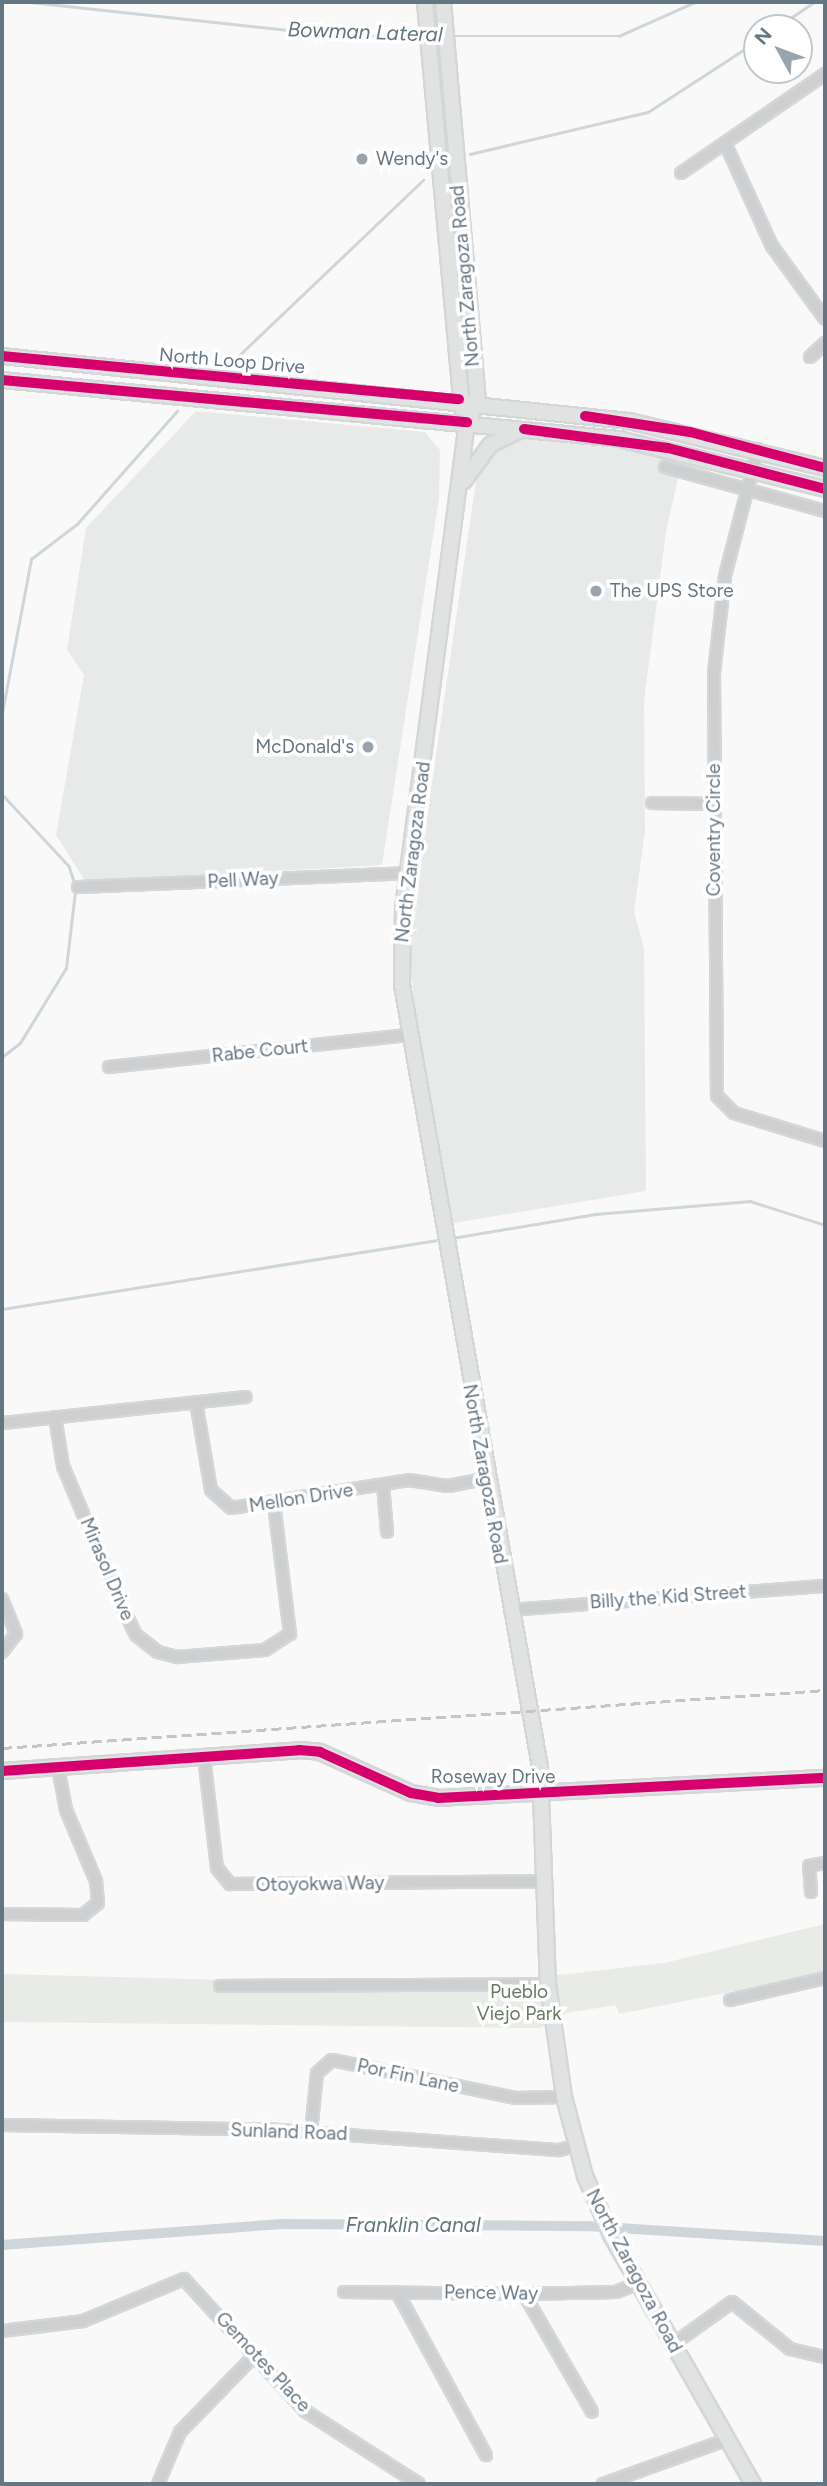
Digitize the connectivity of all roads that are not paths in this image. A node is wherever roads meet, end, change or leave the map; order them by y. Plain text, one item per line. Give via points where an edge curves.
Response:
1 (443, 2) edge
2 (426, 9) edge
3 (824, 79) edge
4 (434, 94) junction
5 (725, 143) junction
6 (681, 173) dead end
7 (458, 202) junction
8 (825, 319) edge
9 (825, 343) edge
10 (2, 356) edge
11 (810, 357) dead end
12 (2, 380) edge
13 (244, 381) junction
14 (459, 399) junction
15 (242, 401) junction
16 (478, 402) junction
17 (467, 422) junction
18 (524, 429) junction
19 (758, 449) junction
20 (666, 467) dead end
21 (825, 468) edge
22 (752, 470) junction
23 (462, 486) junction
24 (825, 489) edge
25 (747, 490) junction
26 (825, 511) edge
27 (652, 803) dead end
28 (713, 804) junction
29 (407, 873) junction
30 (78, 887) dead end
31 (410, 1035) junction
32 (109, 1067) dead end
33 (825, 1141) edge
34 (246, 1397) dead end
35 (196, 1402) junction
36 (55, 1417) junction
37 (2, 1423) edge
38 (485, 1479) junction
39 (383, 1485) junction
40 (274, 1504) junction
41 (387, 1532) dead end
42 (825, 1586) edge
43 (2, 1599) edge
44 (510, 1610) junction
45 (2, 1653) edge
46 (204, 1757) junction
47 (58, 1767) junction
48 (2, 1771) edge
49 (825, 1778) edge
50 (542, 1796) junction
51 (825, 1863) edge
52 (544, 1881) junction
53 (811, 1892) dead end
54 (2, 1914) edge
55 (825, 1978) edge
56 (548, 1983) junction
57 (220, 1986) dead end
58 (730, 2000) dead end
59 (564, 2097) junction
60 (2, 2125) edge
61 (311, 2132) junction
62 (575, 2146) junction
63 (636, 2284) junction
64 (344, 2292) dead end
65 (397, 2292) junction
66 (524, 2294) junction
67 (2, 2331) edge
68 (673, 2346) junction
69 (253, 2357) junction
70 (825, 2357) edge
71 (592, 2412) dead end
72 (726, 2440) junction
73 (486, 2455) dead end
74 (158, 2484) edge
75 (419, 2484) edge
76 (603, 2484) edge
77 (753, 2484) edge

1 - 7 main road, North Zaragoza Road
2 - 4 main road, North Zaragoza Road
3 - 5 street
4 - 7 main road via 446,186
4 - 14 main road, North Zaragoza Road
5 - 6 street
5 - 8 street via 772,246
7 - 16 main road, North Zaragoza Road
9 - 11 street
10 - 13 main road, North Loop Drive
12 - 15 main road, North Loop Drive
13 - 14 main road, North Loop Drive
13 - 15 main road
14 - 16 main road, North Loop Drive
14 - 17 main road, North Zaragoza Road
15 - 17 main road, North Loop Drive
16 - 17 main road, North Zaragoza Road
16 - 19 main road, North Loop Drive via 629,421
17 - 18 main road, North Loop Drive
17 - 23 main road, North Zaragoza Road
18 - 22 main road, North Loop Drive via 668,448
18 - 23 main road via 490,445
19 - 21 main road, North Loop Drive
19 - 22 street, Coventry Circle
20 - 25 street
22 - 24 main road, North Loop Drive
22 - 25 street, Coventry Circle
23 - 29 main road, North Zaragoza Road
25 - 26 street
25 - 28 street, Coventry Circle via 716,650
27 - 28 street
28 - 33 street, Coventry Circle via 718,1099 734,1113
29 - 30 street, Pell Way
29 - 31 main road, North Zaragoza Road via 400,954
31 - 32 street, Rabe Court
31 - 38 main road, North Zaragoza Road
34 - 35 street
35 - 36 street
35 - 40 street, Mellon Drive via 213,1494 231,1508
36 - 37 street
36 - 40 street, Mirasol Drive via 63,1466 118,1598 135,1635 158,1652 177,1657 265,1650 290,1634
38 - 39 street, Mellon Drive
38 - 44 main road, North Zaragoza Road
39 - 40 street, Mellon Drive
39 - 41 street
42 - 44 street, Billy the Kid Street
43 - 45 street via 16,1634
44 - 50 main road, North Zaragoza Road
46 - 47 main road, Roseway Drive
46 - 50 main road, Roseway Drive via 309,1750 426,1796
46 - 52 street, Otoyokwa Way via 217,1868 230,1884
47 - 48 main road, Roseway Drive
47 - 54 street via 66,1810 96,1881 98,1903 83,1915
49 - 50 main road, Roseway Drive
50 - 52 main road, North Zaragoza Road
51 - 53 street via 809,1866
52 - 56 main road, North Zaragoza Road
55 - 58 street
56 - 57 street
56 - 59 main road, North Zaragoza Road
59 - 61 street, Por Fin Lane via 515,2098 332,2060 317,2073
59 - 62 main road, North Zaragoza Road
60 - 61 street, Sunland Road
61 - 62 street, Sunland Road
62 - 63 main road, North Zaragoza Road
63 - 66 street, Pence Way via 616,2291
63 - 68 main road, North Zaragoza Road
64 - 65 street, Pence Way
65 - 66 street, Pence Way
65 - 73 street
66 - 71 street
67 - 69 street, Gemotes Place via 83,2322 184,2278
68 - 70 street via 732,2302 790,2349
68 - 72 main road, North Zaragoza Road
69 - 74 street via 180,2432
69 - 75 street, Gemotes Place via 305,2411
72 - 76 street
72 - 77 main road, North Zaragoza Road

